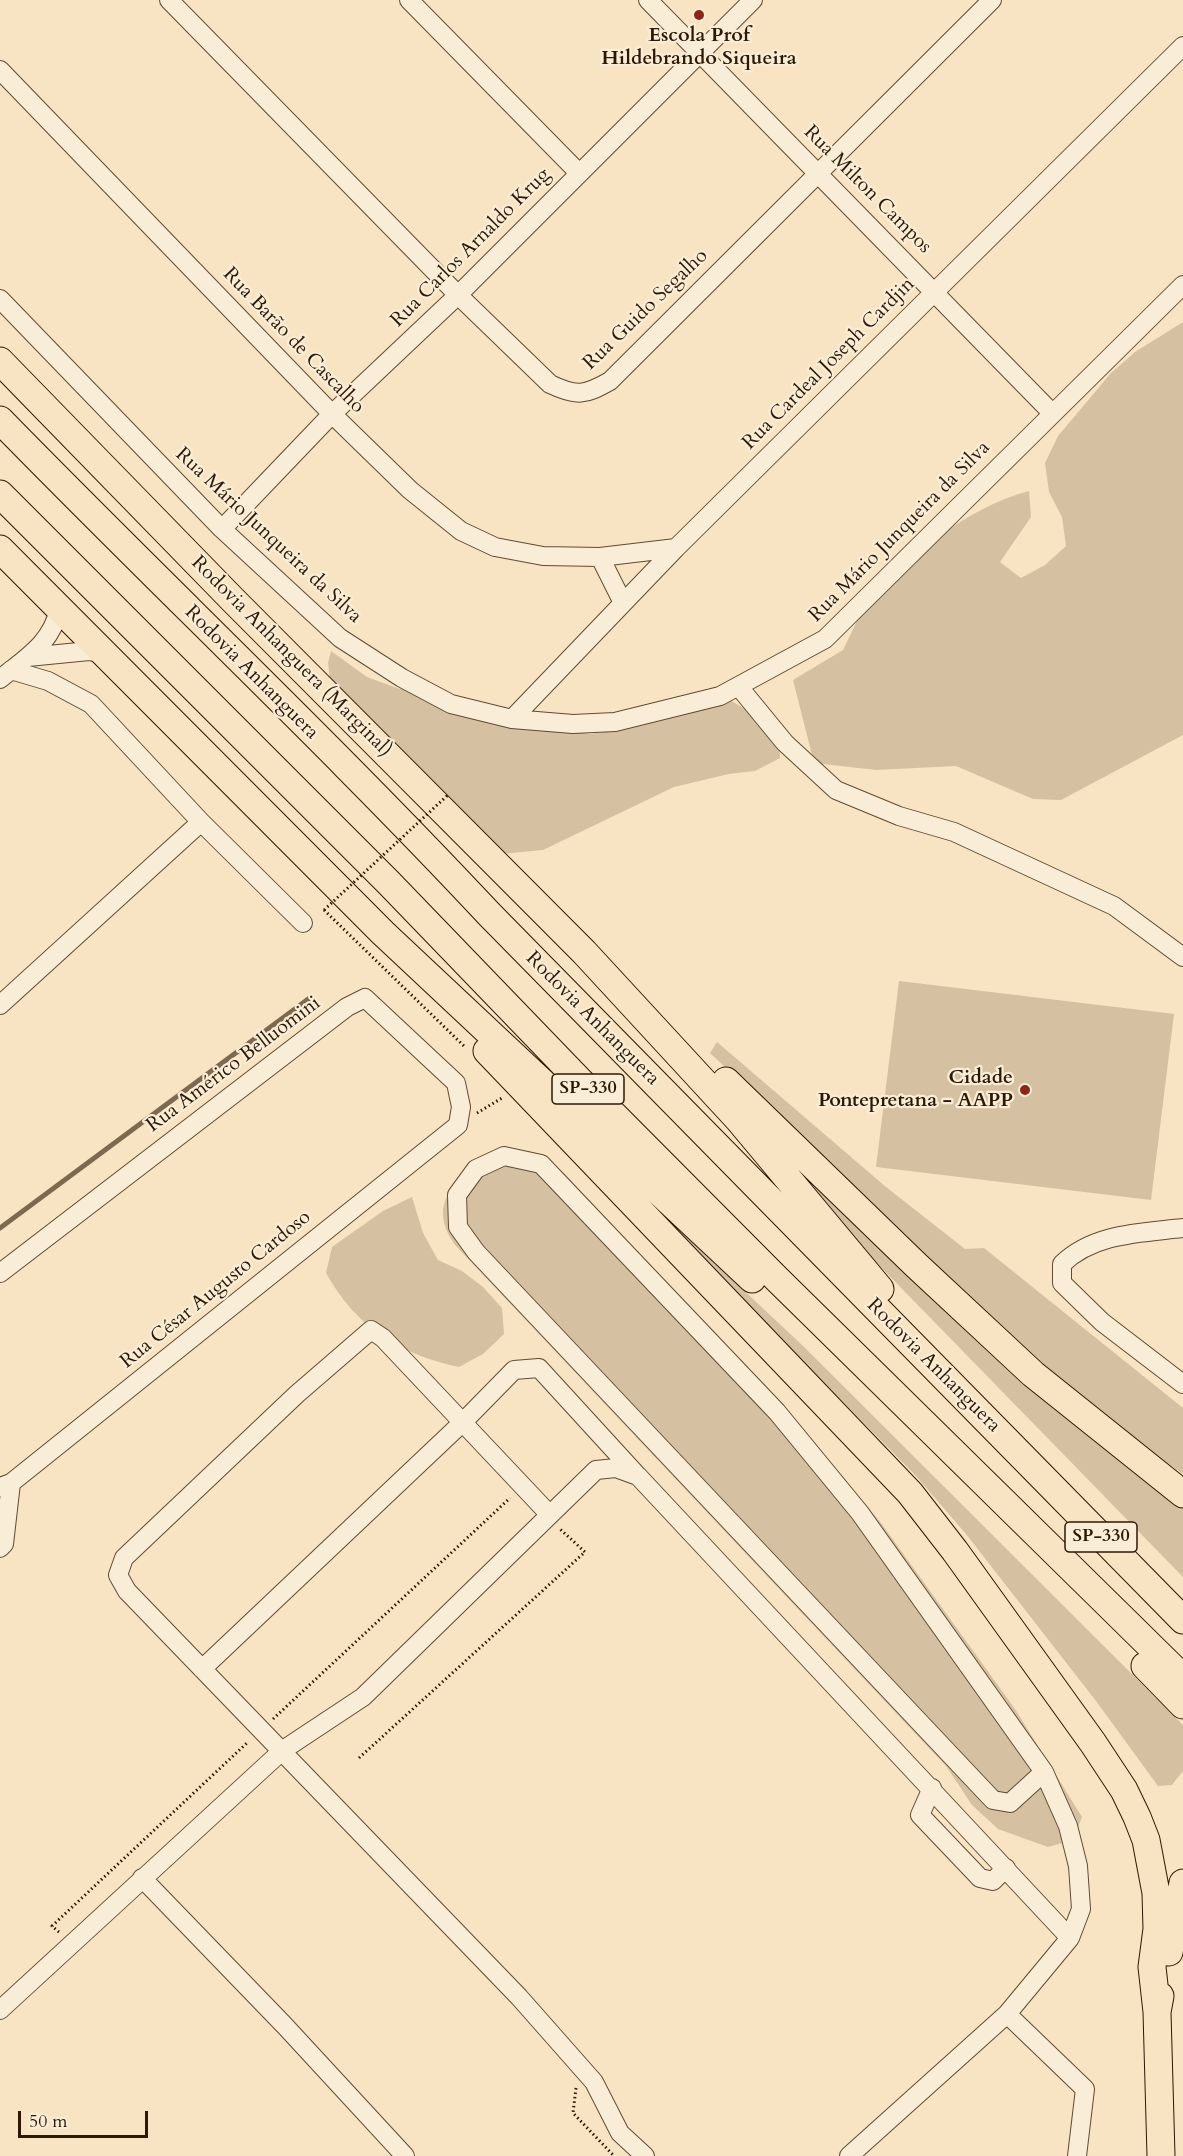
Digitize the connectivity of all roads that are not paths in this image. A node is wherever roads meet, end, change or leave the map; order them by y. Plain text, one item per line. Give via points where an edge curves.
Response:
1 (169, 0) edge
2 (410, 0) edge
3 (648, 0) edge
4 (753, 0) edge
5 (992, 0) edge
6 (1183, 46) edge
7 (700, 52) junction
8 (0, 70) edge
9 (579, 173) junction
10 (818, 173) junction
11 (1180, 290) edge
12 (935, 291) junction
13 (458, 295) junction
14 (0, 300) edge
15 (0, 361) edge
16 (1052, 413) junction
17 (332, 414) junction
18 (0, 420) edge
19 (0, 494) edge
20 (222, 529) junction
21 (676, 548) junction
22 (0, 549) edge
23 (600, 557) junction
24 (623, 603) junction
25 (59, 608) junction
26 (105, 654) junction
27 (28, 657) junction
28 (5, 675) edge
29 (739, 687) junction
30 (512, 719) junction
31 (201, 822) junction
32 (303, 923) dead end
33 (383, 933) junction
34 (584, 952) junction
35 (1183, 957) edge
36 (0, 1005) edge
37 (458, 1125) joint
38 (1183, 1228) edge
39 (0, 1273) edge
40 (1183, 1384) edge
41 (463, 1422) junction
42 (1020, 1454) junction
43 (638, 1476) junction
44 (5, 1485) edge
45 (1183, 1494) edge
46 (550, 1515) junction
47 (0, 1548) edge
48 (1183, 1620) edge
49 (202, 1669) junction
50 (1183, 1678) edge
51 (1183, 1705) edge
52 (284, 1750) junction
53 (1044, 1772) junction
54 (932, 1788) junction
55 (1006, 1868) junction
56 (142, 1878) junction
57 (1183, 1883) edge
58 (1070, 1938) junction
59 (0, 2010) edge
60 (1157, 2012) junction
61 (1007, 2014) junction
62 (855, 2154) edge
63 (405, 2156) edge
64 (645, 2156) edge
65 (1077, 2156) edge
66 (1161, 2156) edge

1 - 13 street, Rua Guido Segalho
2 - 9 street
3 - 7 street, Rua Milton Campos
4 - 7 street, Rua Carlos Arnaldo Krug
5 - 10 street, Rua Guido Segalho
6 - 12 street, Rua Cardeal Joseph Cardjin
7 - 9 street, Rua Carlos Arnaldo Krug
7 - 10 street, Rua Milton Campos
8 - 17 street, Rua Barão de Cascalho
9 - 13 street, Rua Carlos Arnaldo Krug
10 - 12 street, Rua Milton Campos
10 - 13 street, Rua Guido Segalho via 610,381 589,393 568,392 550,384
11 - 16 street, Rua Mário Junqueira da Silva
12 - 16 street, Rua Milton Campos
12 - 21 street, Rua Cardeal Joseph Cardjin
13 - 17 street, Rua Carlos Arnaldo Krug
14 - 20 street, Rua Mário Junqueira da Silva
15 - 34 highway, Rodovia Anhanguera (Marginal)
16 - 29 street, Rua Mário Junqueira da Silva via 825,639
17 - 20 street, Rua Carlos Arnaldo Krug
17 - 23 street, Rua Barão de Cascalho via 410,490 461,531 495,547 543,556
18 - 42 highway, Rodovia Anhanguera / SP-330 via 407,827
19 - 50 highway, SP-330 via 390,883 736,1238
20 - 30 street, Rua Mário Junqueira da Silva via 340,638 451,704
21 - 23 street, Rua Barão de Cascalho
21 - 24 street, Rua Cardeal Joseph Cardjin
22 - 25 highway
23 - 24 street
24 - 30 street, Rua Cardeal Joseph Cardjin
25 - 26 highway
25 - 27 street via 50,636
26 - 27 street via 89,651
26 - 33 highway
27 - 28 street
28 - 31 street via 48,681 91,704
29 - 30 street, Rua Mário Junqueira da Silva via 720,696 615,722 573,724
29 - 35 street via 785,743 836,790 899,816 954,832 1114,906
31 - 32 street
31 - 36 street
33 - 51 highway via 822,1345
33 - 60 highway via 513,1080 910,1493 1093,1743 1124,1790 1146,1840 1156,1893 1152,1967
34 - 42 highway via 739,1120 894,1306 961,1378
34 - 45 highway via 656,1015 1033,1374
37 - 39 street, Rua Américo Belluomini via 461,1107 456,1083 365,998 347,1007
37 - 44 street, Rua César Augusto Cardoso
38 - 40 street via 1098,1241 1075,1251 1062,1264 1062,1282 1102,1322
41 - 43 street via 514,1370 539,1368
41 - 46 street
41 - 49 street
41 - 49 street via 371,1330 297,1394 124,1558 118,1575 127,1590
42 - 48 highway, Rodovia Anhanguera / SP-330
43 - 46 street via 616,1468 596,1470
43 - 54 street
44 - 47 street via 4,1544
46 - 52 street via 363,1697
49 - 52 street
52 - 56 street
52 - 64 street via 519,1997 594,2082 620,2133
53 - 53 street via 1010,1803 993,1800 870,1672 476,1252 458,1227 458,1195 476,1169 504,1156 541,1164 689,1317 777,1412 860,1513
53 - 58 street via 1068,1826 1078,1866 1081,1909
54 - 55 street
54 - 55 street via 920,1815 980,1878 993,1881
55 - 58 street
56 - 59 street
56 - 63 street
57 - 60 highway
58 - 61 street
60 - 66 highway
61 - 62 street
61 - 65 street via 1085,2089

